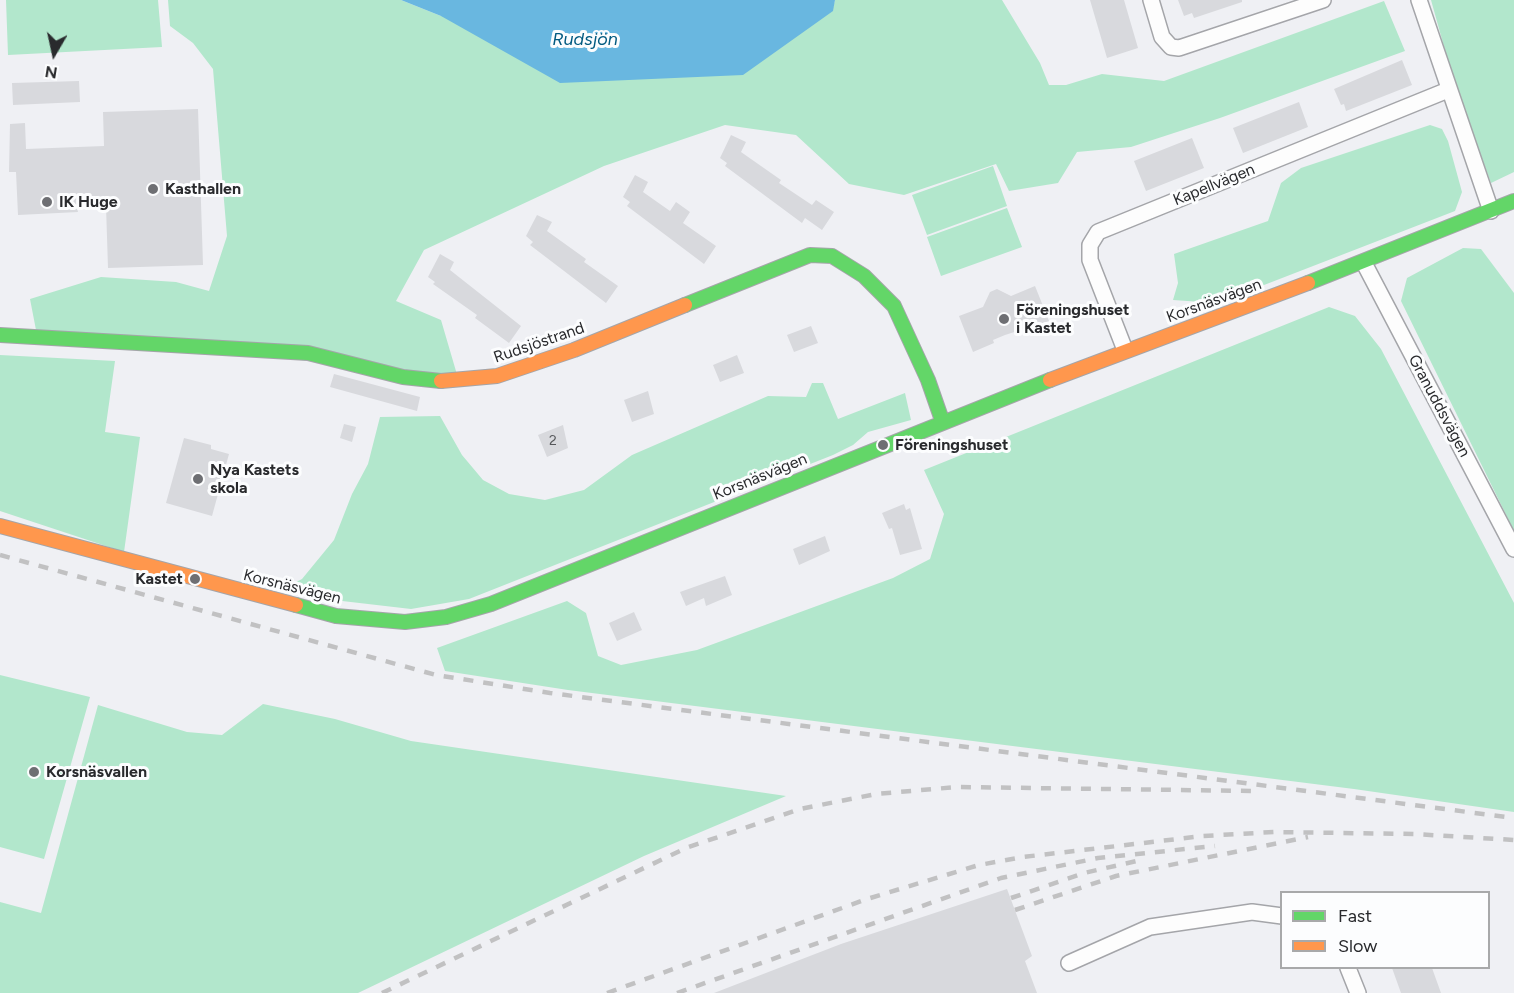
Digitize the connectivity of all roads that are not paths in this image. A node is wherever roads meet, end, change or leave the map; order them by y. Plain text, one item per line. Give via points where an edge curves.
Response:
1 (1151, 0) edge
2 (1323, 0) edge
3 (1419, 0) edge
4 (1448, 90) junction
5 (1514, 201) edge
6 (1491, 212) junction
7 (1364, 263) junction
8 (0, 335) edge
9 (1125, 351) junction
10 (943, 423) junction
11 (0, 526) edge
12 (1514, 549) edge
13 (1280, 916) edge
14 (1069, 963) dead end
15 (1348, 969) edge
16 (1358, 993) edge

1 - 2 street via 1162,38 1171,47 1179,48
3 - 4 street
4 - 6 street
4 - 9 street, Kapellvägen via 1098,232 1090,245 1090,260
5 - 6 street, Korsnäsvägen
6 - 7 street, Korsnäsvägen
7 - 9 street, Korsnäsvägen
7 - 12 street, Granuddsvägen
8 - 10 street, Rudsjöstrand via 308,353 403,377 464,380 497,376 574,350 781,266 823,254 864,276 894,306
9 - 10 street, Korsnäsvägen
10 - 11 street, Korsnäsvägen via 491,604 446,617 405,622 336,616
13 - 14 street via 1252,912 1150,927
15 - 16 street

